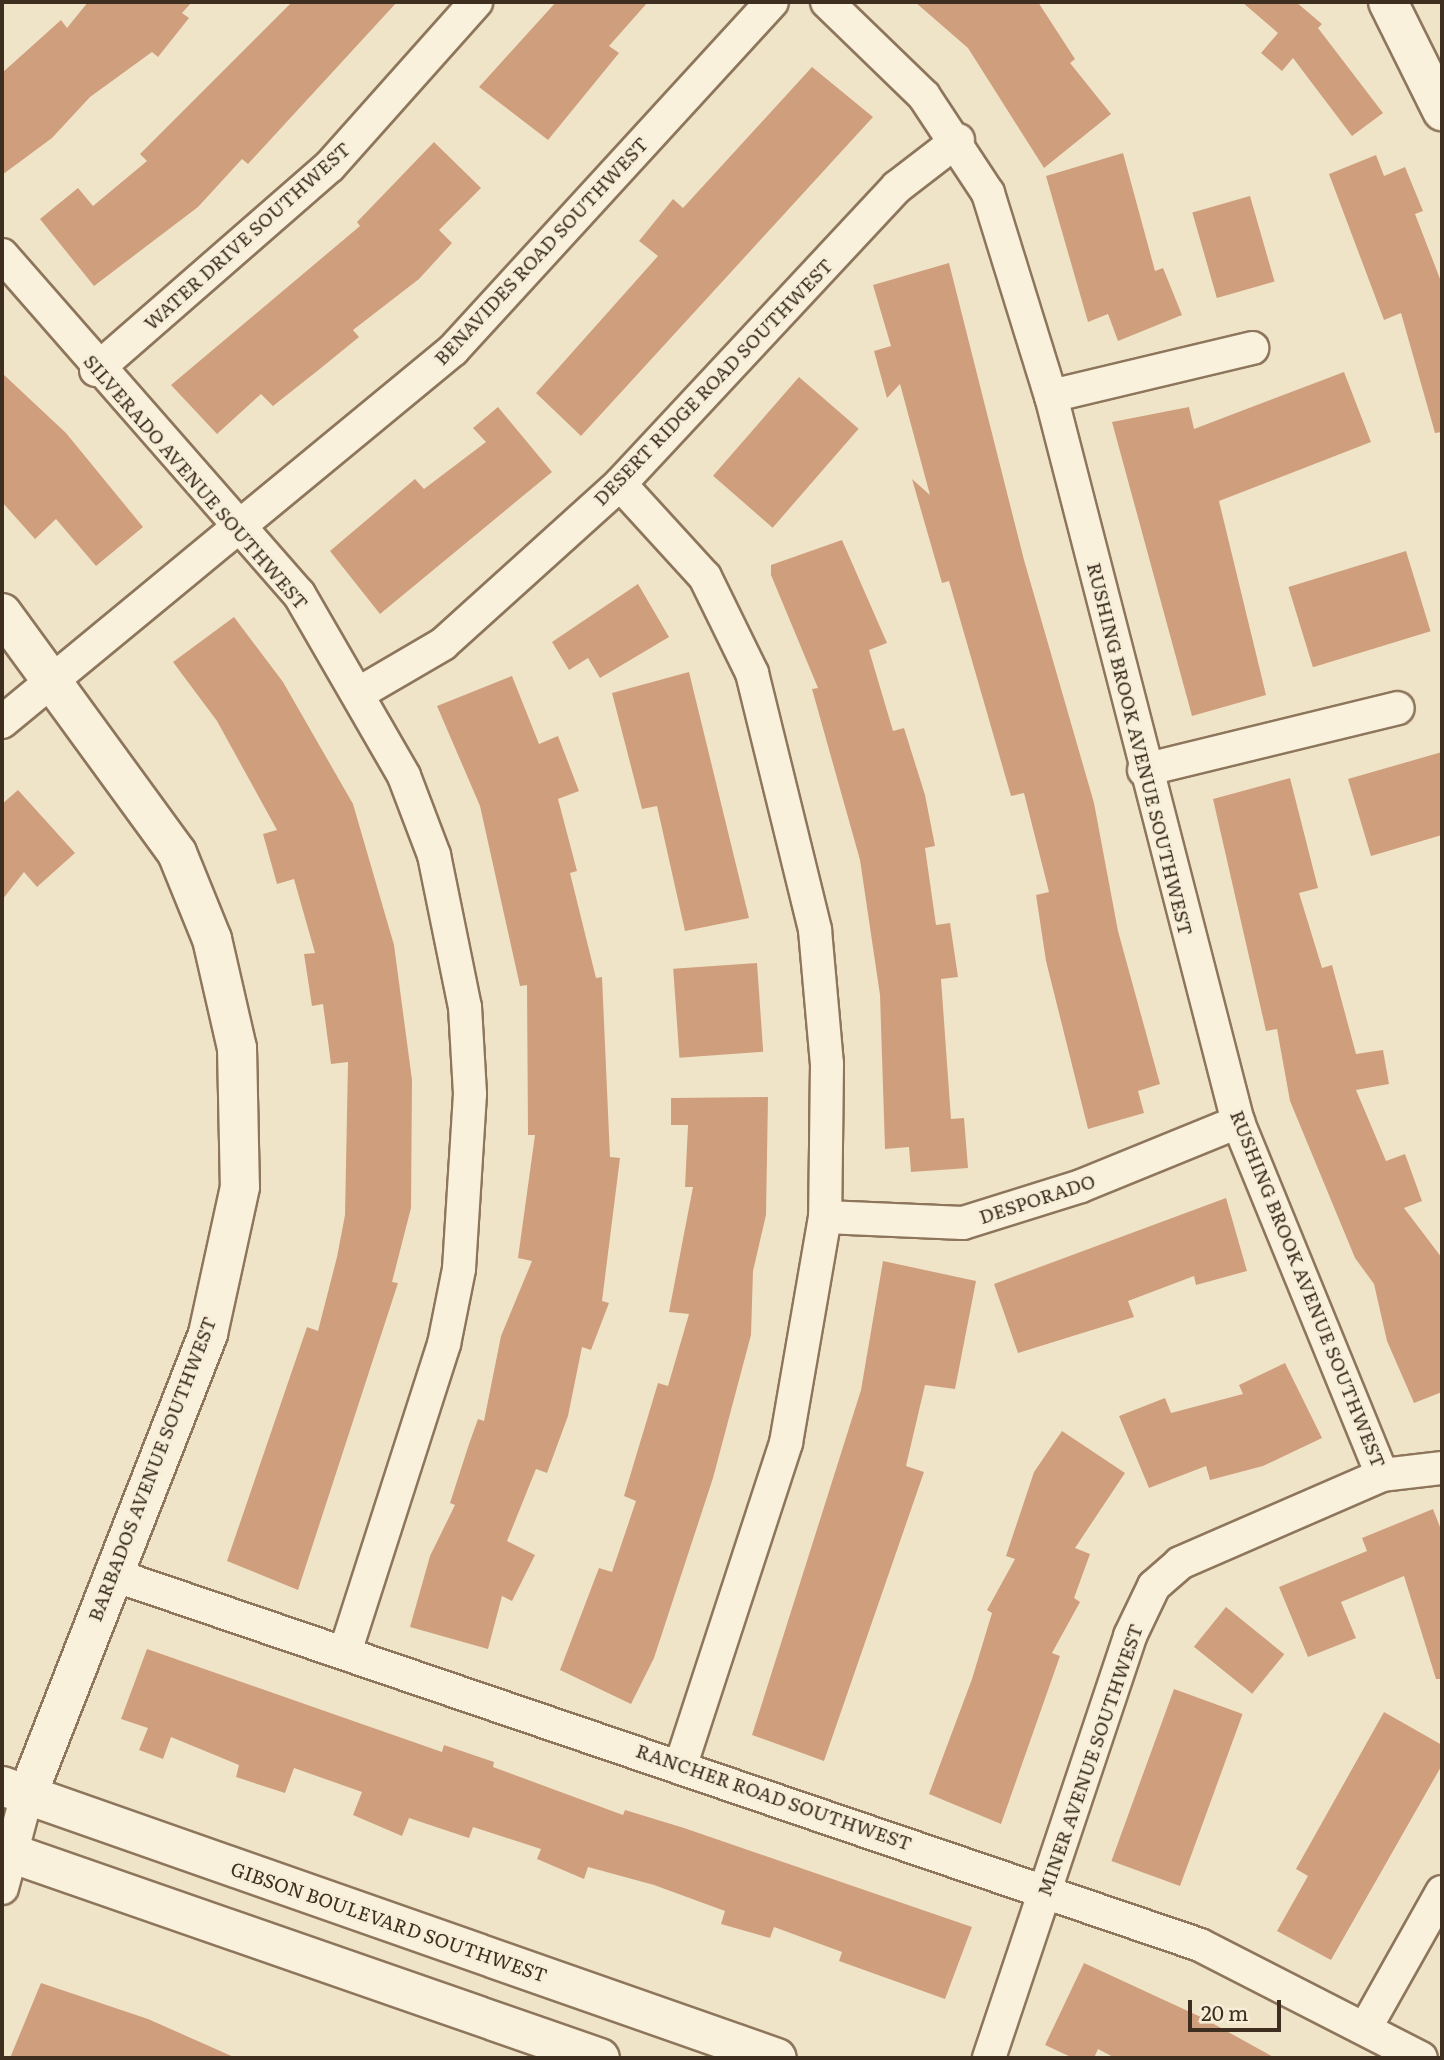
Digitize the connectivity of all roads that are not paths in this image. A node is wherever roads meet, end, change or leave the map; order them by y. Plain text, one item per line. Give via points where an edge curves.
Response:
1 (477, 2) edge
2 (772, 2) edge
3 (827, 2) edge
4 (1388, 2) edge
5 (1442, 111) edge
6 (958, 140) junction
7 (2, 255) edge
8 (1252, 348) dead end
9 (96, 370) junction
10 (1052, 396) junction
11 (620, 484) junction
12 (241, 530) junction
13 (2, 613) edge
14 (55, 679) junction
15 (360, 692) junction
16 (1398, 708) dead end
17 (2, 722) edge
18 (1144, 770) junction
19 (1238, 1122) junction
20 (825, 1217) junction
21 (1442, 1468) edge
22 (1382, 1475) junction
23 (111, 1574) junction
24 (345, 1652) junction
25 (681, 1765) junction
26 (15, 1790) edge
27 (5, 1864) edge
28 (1045, 1888) junction
29 (1442, 1892) edge
30 (1366, 2027) junction
31 (600, 2058) edge
32 (777, 2058) edge
33 (989, 2058) edge
34 (1421, 2058) edge

1 - 9 street, WATER DRIVE SOUTHWEST via 330,166
2 - 12 street, BENAVIDES ROAD SOUTHWEST via 453,350
3 - 6 street, RUSHING BROOK AVENUE SOUTHWEST via 924,96
4 - 5 street
6 - 10 street, RUSHING BROOK AVENUE SOUTHWEST via 988,193
6 - 11 street, DESERT RIDGE ROAD SOUTHWEST via 897,187
7 - 9 street, SILVERADO AVENUE SOUTHWEST
8 - 10 street
9 - 12 street, SILVERADO AVENUE SOUTHWEST
10 - 18 street, RUSHING BROOK AVENUE SOUTHWEST
11 - 15 street, DESERT RIDGE ROAD SOUTHWEST via 443,643
11 - 20 street via 705,577 752,673 815,930 827,1064
12 - 14 street, BENAVIDES ROAD SOUTHWEST
12 - 15 street, SILVERADO AVENUE SOUTHWEST via 299,594
13 - 14 street, BARBADOS AVENUE SOUTHWEST
14 - 17 street, BENAVIDES ROAD SOUTHWEST
14 - 23 street, BARBADOS AVENUE SOUTHWEST via 177,853 212,939 237,1048 240,1187 208,1334
15 - 24 street, SILVERADO AVENUE SOUTHWEST via 404,776 434,855 465,1007 470,1094 459,1269 444,1344
16 - 18 street
18 - 19 street, RUSHING BROOK AVENUE SOUTHWEST
19 - 20 street, DESPORADO via 1081,1186 963,1223
19 - 22 street, RUSHING BROOK AVENUE SOUTHWEST
20 - 25 street via 786,1443
21 - 22 street, RUSHING BROOK AVENUE SOUTHWEST
22 - 28 street, MINER AVENUE SOUTHWEST via 1180,1563 1154,1586 1129,1636
23 - 24 street, RANCHER ROAD SOUTHWEST
23 - 26 street, BARBADOS AVENUE SOUTHWEST
24 - 25 street, RANCHER ROAD SOUTHWEST
25 - 28 street, RANCHER ROAD SOUTHWEST
26 - 27 street
26 - 32 street, GIBSON BOULEVARD SOUTHWEST
27 - 31 street
28 - 30 street, RANCHER ROAD SOUTHWEST via 1200,1945
28 - 33 street, MINER AVENUE SOUTHWEST
29 - 30 street
30 - 34 street, RANCHER ROAD SOUTHWEST

